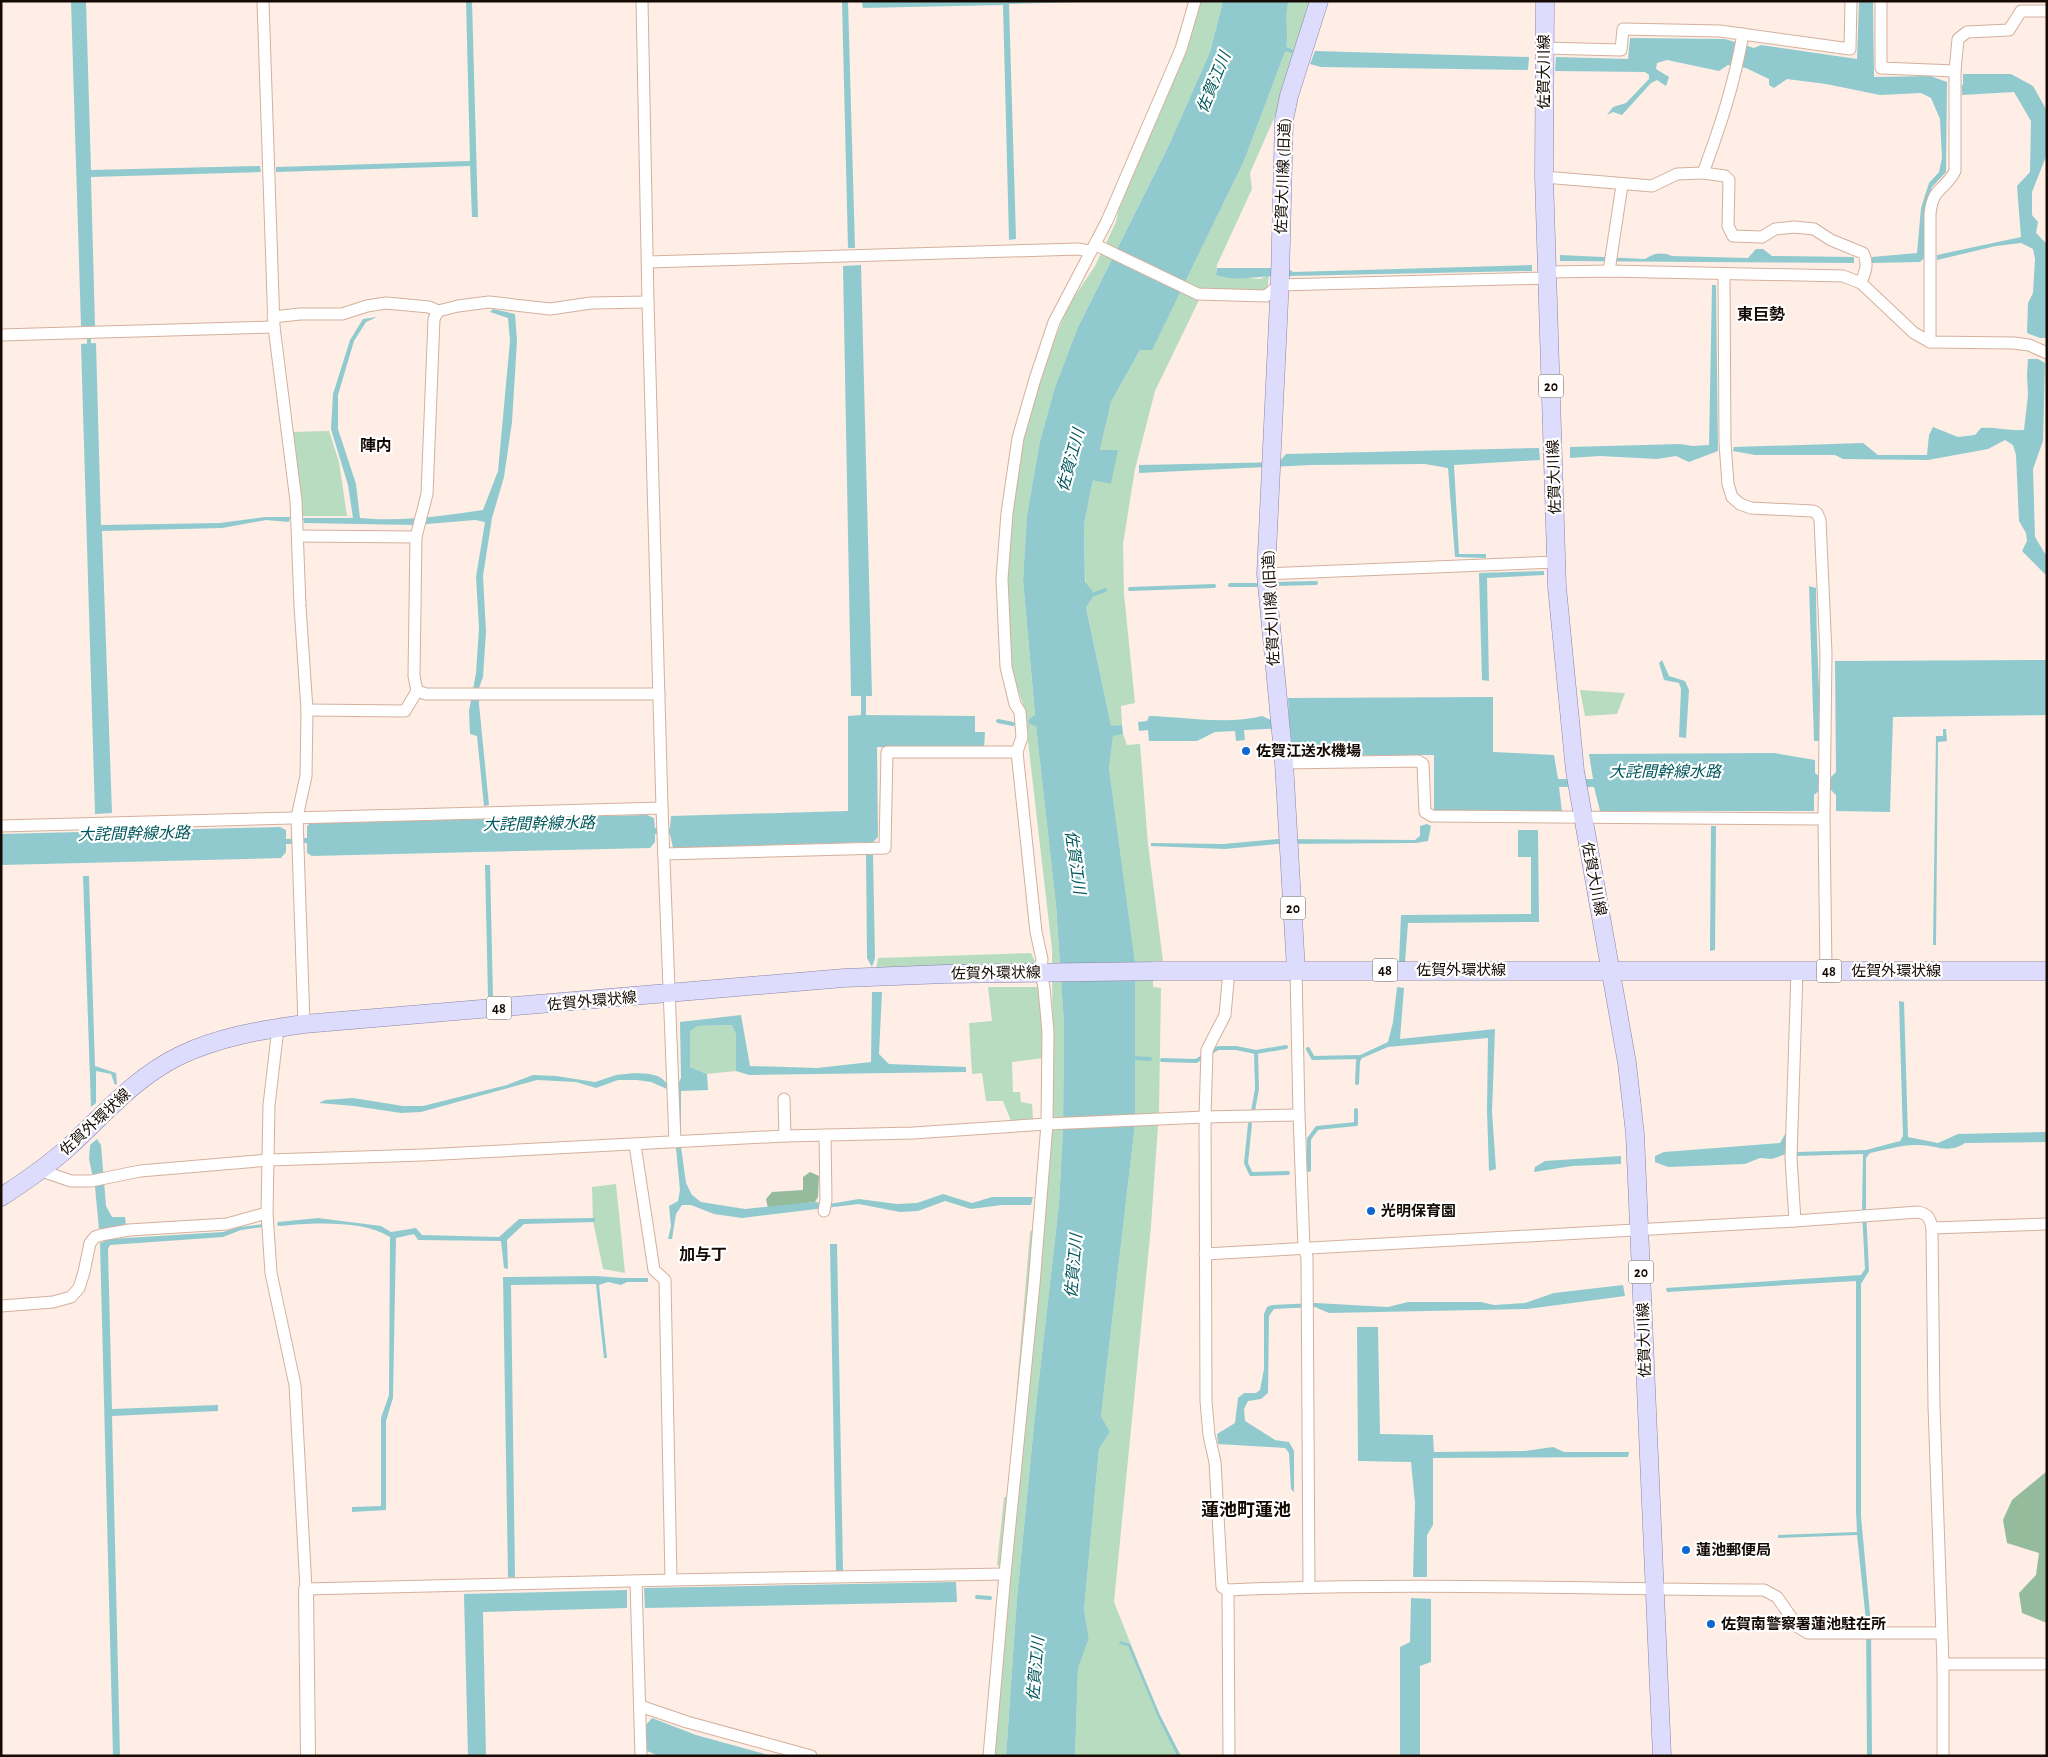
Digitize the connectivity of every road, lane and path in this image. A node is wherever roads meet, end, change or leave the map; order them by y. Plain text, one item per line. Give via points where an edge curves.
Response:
1 (263, 1) edge
2 (642, 1) edge
3 (1195, 1) edge
4 (1319, 1) edge
5 (1545, 1) edge
6 (1851, 1) edge
7 (1881, 1) edge
8 (2047, 11) edge
9 (1743, 34) junction
10 (1543, 48) junction
11 (1956, 71) junction
12 (1703, 173) junction
13 (1544, 177) junction
14 (1622, 184) junction
15 (1093, 248) junction
16 (648, 262) junction
17 (1609, 271) junction
18 (1724, 274) junction
19 (1548, 275) junction
20 (1280, 276) junction
21 (1862, 283) junction
22 (648, 302) junction
23 (438, 311) junction
24 (273, 322) junction
25 (1, 335) edge
26 (1930, 342) junction
27 (2047, 353) edge
28 (418, 527) junction
29 (298, 536) junction
30 (1556, 562) junction
31 (1266, 574) junction
32 (417, 691) junction
33 (660, 694) junction
34 (307, 710) junction
35 (1016, 752) junction
36 (1284, 763) junction
37 (662, 808) junction
38 (297, 817) junction
39 (1583, 818) junction
40 (1824, 819) junction
41 (1, 826) edge
42 (664, 854) junction
43 (1229, 970) junction
44 (1296, 970) junction
45 (1611, 971) junction
46 (1796, 971) junction
47 (1826, 971) junction
48 (2047, 971) edge
49 (1046, 972) junction
50 (670, 994) junction
51 (304, 1024) junction
52 (278, 1028) junction
53 (784, 1099) dead end
54 (1299, 1115) junction
55 (1205, 1117) junction
56 (1049, 1124) junction
57 (825, 1135) junction
58 (785, 1136) junction
59 (679, 1142) junction
60 (634, 1145) junction
61 (269, 1160) junction
62 (42, 1171) junction
63 (1, 1197) edge
64 (825, 1206) dead end
65 (268, 1213) junction
66 (1795, 1221) junction
67 (2047, 1224) edge
68 (1932, 1228) junction
69 (1640, 1230) junction
70 (1304, 1248) junction
71 (1205, 1254) junction
72 (1, 1306) edge
73 (1005, 1574) junction
74 (671, 1580) junction
75 (636, 1581) junction
76 (1309, 1587) junction
77 (1654, 1589) junction
78 (306, 1590) junction
79 (1228, 1590) junction
80 (1940, 1634) junction
81 (1943, 1664) junction
82 (2047, 1664) edge
83 (640, 1706) junction
84 (308, 1756) edge
85 (641, 1756) edge
86 (811, 1756) edge
87 (989, 1756) edge
88 (1229, 1756) edge
89 (1662, 1756) edge
90 (1943, 1756) edge

1 - 24 street
2 - 16 street
3 - 15 street via 1181,49
4 - 20 main road, 佐賀大川線 (旧道) / 20 via 1284,120
5 - 10 main road, 佐賀大川線 / 20
6 - 9 street via 1850,49
7 - 11 street via 1881,68
8 - 11 street via 2022,11 2010,30 1967,32 1958,39
9 - 10 street via 1623,29 1621,50
9 - 12 street via 1726,111
10 - 13 main road, 佐賀大川線 / 20
11 - 26 street via 1955,171 1936,192 1931,203
12 - 14 street via 1677,174 1652,186
12 - 21 street via 1725,176 1729,180 1728,226 1733,236 1762,237 1775,229 1794,227 1814,229 1863,253 1866,270
13 - 14 street
13 - 19 main road, 佐賀大川線 / 20
14 - 17 street
15 - 16 street
15 - 20 street via 1198,294 1266,296
15 - 35 street via 1054,322 1016,447 1002,580 1006,667 1020,712 1022,737
16 - 22 street
17 - 18 street
17 - 19 street
18 - 21 street via 1843,276
18 - 40 street via 1725,443 1732,497 1751,508 1813,511 1820,520 1826,653
19 - 20 street
19 - 30 main road, 佐賀大川線 / 20
20 - 31 main road, 佐賀大川線 (旧道) / 20
21 - 26 street via 1914,333
22 - 23 street via 591,303 550,309 489,302
22 - 33 street
23 - 24 street via 430,307 386,303 342,314 300,314
23 - 28 street via 434,319 427,494
24 - 25 street
24 - 29 street
26 - 27 street via 2014,343
28 - 29 street
28 - 32 street via 414,676
29 - 34 street
30 - 31 street
30 - 39 main road, 佐賀大川線 / 20 via 1575,771
31 - 36 main road, 佐賀大川線 (旧道) / 20
32 - 33 street via 485,695
32 - 34 street via 405,711
33 - 37 street
34 - 38 street via 306,776
35 - 42 street via 887,752 885,848
35 - 49 street via 1036,932
36 - 39 street via 1418,761 1423,764 1425,812 1432,816
36 - 44 main road, 20
37 - 38 street
37 - 42 street
38 - 41 street
38 - 51 street
39 - 40 street
39 - 45 main road, 佐賀大川線 / 20
40 - 47 street
42 - 50 street
43 - 44 main road, 佐賀外環状線 / 48
43 - 49 main road, 佐賀外環状線 / 48
43 - 55 street via 1225,1016 1207,1055
44 - 45 main road, 佐賀外環状線 / 48
44 - 54 street
45 - 46 main road, 佐賀外環状線 / 48
45 - 69 main road, 佐賀大川線 / 20 via 1635,1134
46 - 47 main road, 佐賀外環状線 / 48
46 - 66 street via 1791,1152
47 - 48 main road, 佐賀外環状線 / 48
49 - 50 main road, 佐賀外環状線 / 48 via 844,978
49 - 56 street
50 - 51 main road, 佐賀外環状線 / 48
50 - 59 street
51 - 52 main road, 佐賀外環状線 / 48
52 - 61 street via 269,1105
52 - 62 main road, 佐賀外環状線 / 48 via 228,1038 179,1056 115,1101
53 - 58 street
54 - 55 street
54 - 70 street
55 - 56 street
55 - 71 street
56 - 57 street
56 - 73 street
57 - 58 street
57 - 64 street
58 - 59 street
59 - 60 street
60 - 61 street
60 - 74 street via 654,1270 665,1280
61 - 62 street via 178,1166 91,1181 71,1181
61 - 65 street
62 - 63 main road, 佐賀外環状線 / 48
65 - 72 street via 227,1224 101,1234 90,1243 79,1288 71,1297 53,1302
65 - 78 street via 271,1273 295,1385
66 - 68 street via 1918,1212 1930,1218
66 - 69 street
67 - 68 street
68 - 80 street
69 - 70 street
69 - 77 main road, 佐賀大川線 / 20
70 - 71 street
70 - 76 street via 1307,1256
71 - 79 street via 1206,1401 1215,1462 1222,1587
73 - 74 street
73 - 87 street
74 - 75 street
75 - 78 street
75 - 83 street
76 - 77 street
76 - 79 street
77 - 80 street via 1764,1590 1777,1597 1798,1628 1808,1633
77 - 89 main road, 佐賀大川線 / 20
78 - 84 street
79 - 88 street
80 - 81 street
81 - 82 street
81 - 90 street
83 - 85 street
83 - 86 street

